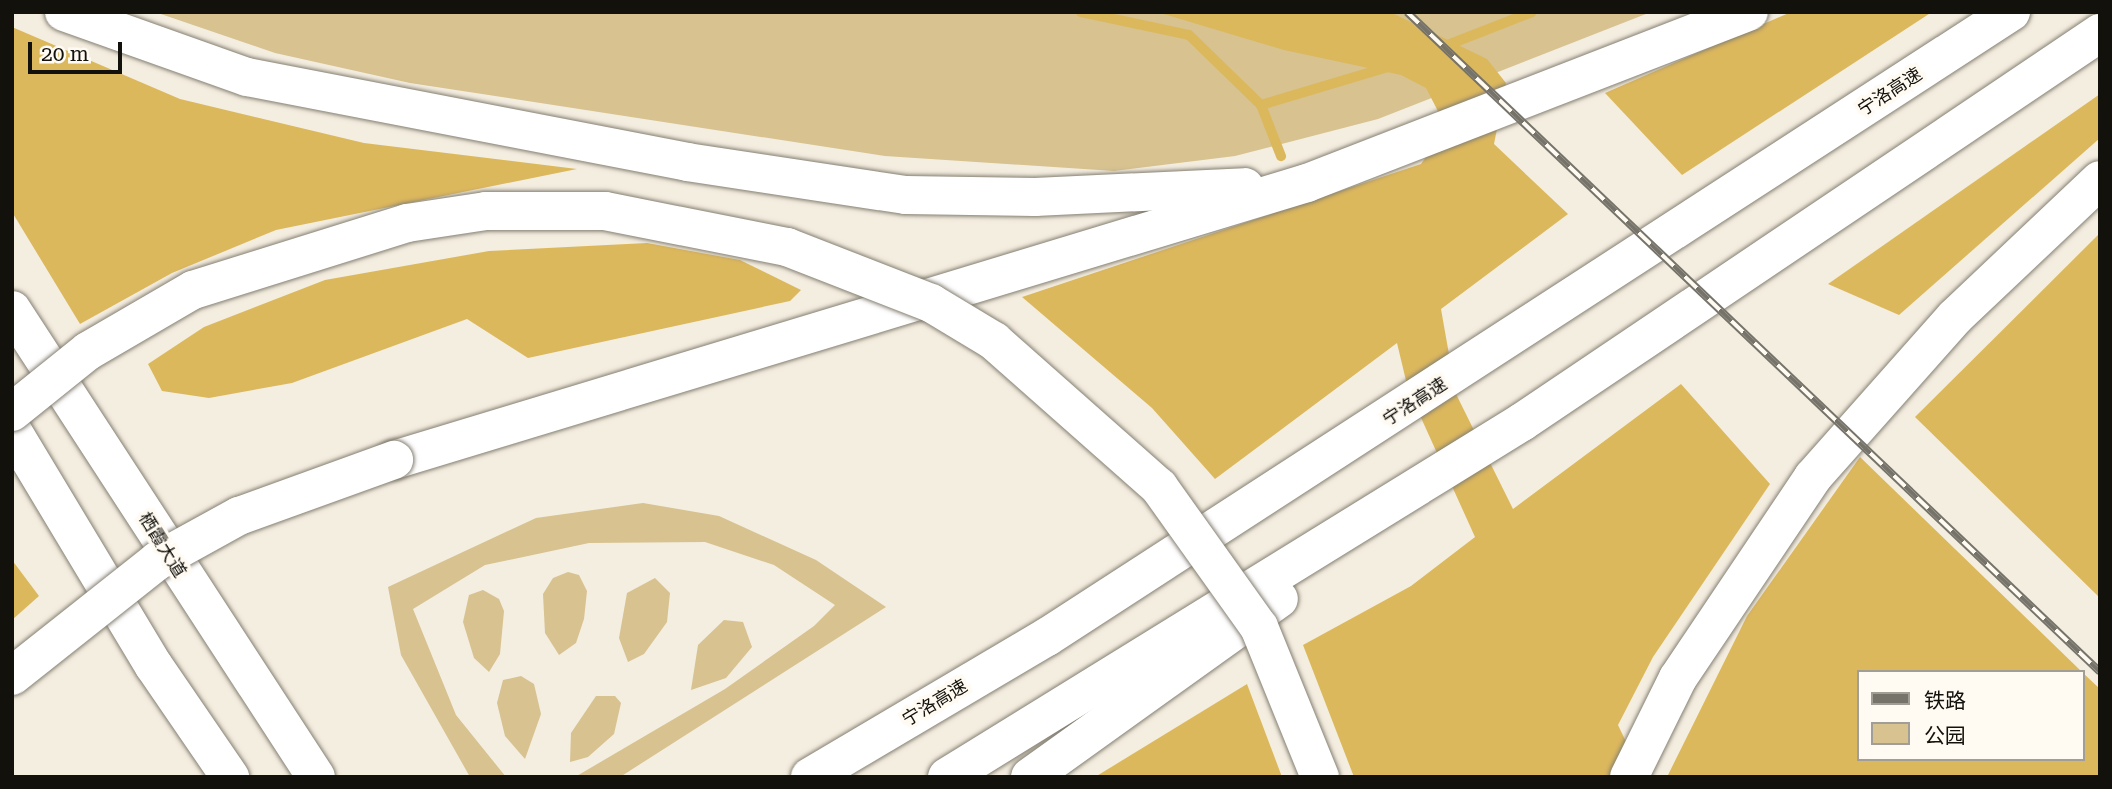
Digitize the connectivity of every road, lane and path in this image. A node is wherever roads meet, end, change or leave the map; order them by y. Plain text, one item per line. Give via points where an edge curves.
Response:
1 (64, 12) edge
2 (1749, 12) edge
3 (2011, 12) edge
4 (2100, 33) edge
5 (2100, 180) edge
6 (1307, 183) junction
7 (12, 310) edge
8 (12, 412) edge
9 (1522, 422) junction
10 (12, 430) edge
11 (132, 498) junction
12 (154, 666) junction
13 (12, 676) edge
14 (214, 777) edge
15 (230, 777) edge
16 (316, 777) edge
17 (344, 777) edge
18 (810, 777) edge
19 (947, 777) edge
20 (1030, 777) edge
21 (1320, 777) edge
22 (1629, 777) edge

1 - 6 highway via 247,77 660,157 906,195 1048,197
2 - 6 highway
3 - 18 highway, 宁洛高速 via 1047,637
4 - 9 highway
5 - 22 highway via 1955,317 1814,477 1678,678
6 - 13 highway, bridge via 394,460 239,516 157,561
7 - 11 highway, 栖霞大道
8 - 21 highway, bridge via 88,351 193,290 407,223 486,211 605,211 787,247 931,303 993,341 1159,487 1259,626
9 - 19 highway
9 - 20 highway
10 - 12 highway
11 - 16 highway, 栖霞大道
11 - 17 highway
12 - 14 highway
12 - 15 highway

